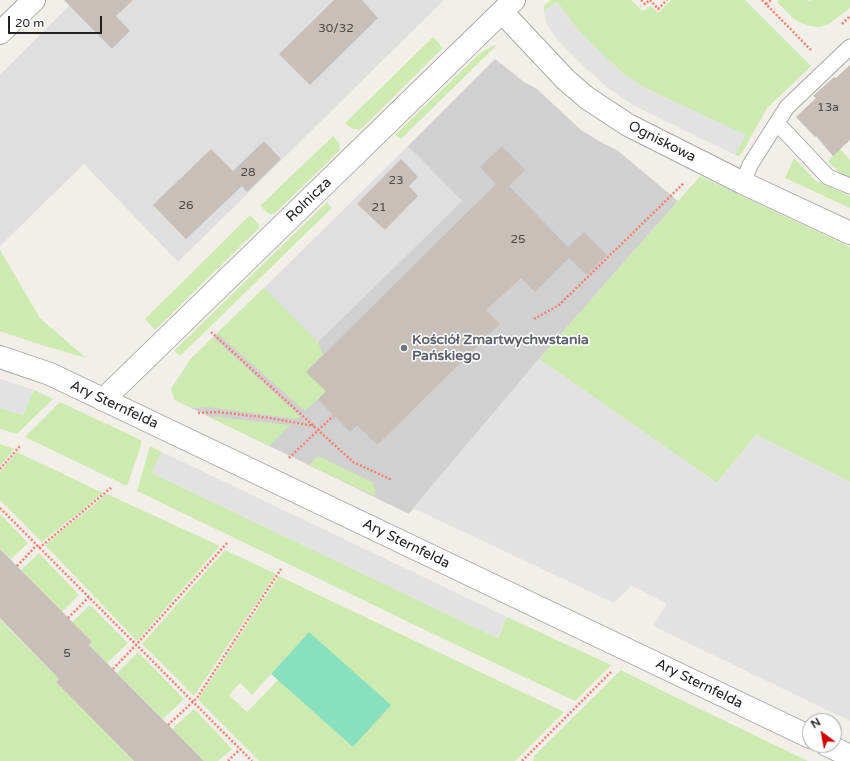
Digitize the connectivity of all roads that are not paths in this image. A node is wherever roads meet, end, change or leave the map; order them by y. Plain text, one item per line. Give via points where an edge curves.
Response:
1 (34, 0) edge
2 (508, 6) edge
3 (0, 33) edge
4 (850, 47) edge
5 (777, 123) junction
6 (743, 183) junction
7 (850, 186) edge
8 (850, 233) edge
9 (0, 357) edge
10 (103, 400) junction
11 (802, 733) edge

1 - 3 street
2 - 6 street, Ogniskowa via 566,80 587,98 628,125
2 - 10 street, Rolnicza
4 - 5 lane via 787,107
5 - 6 lane via 750,165
5 - 7 lane via 828,177
6 - 8 street, Ogniskowa
9 - 10 street, Ary Sternfelda via 50,374
10 - 11 street, Ary Sternfelda

